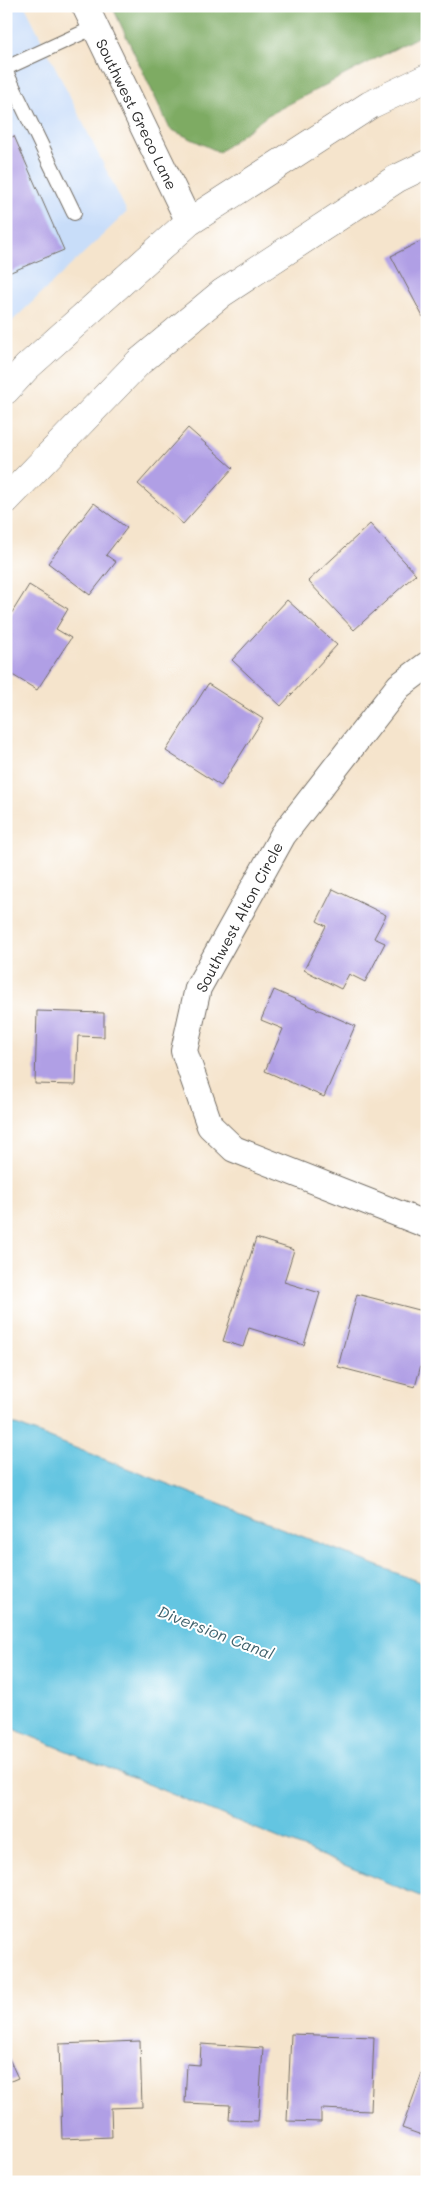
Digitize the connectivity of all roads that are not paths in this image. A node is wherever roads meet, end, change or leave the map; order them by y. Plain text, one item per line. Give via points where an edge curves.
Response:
1 (90, 17) edge
2 (6, 68) edge
3 (6, 72) edge
4 (427, 78) edge
5 (427, 164) edge
6 (74, 213) dead end
7 (190, 222) junction
8 (6, 390) edge
9 (6, 500) edge
10 (427, 665) edge
11 (427, 1224) edge

1 - 2 lane
1 - 7 street, Southwest Greco Lane
3 - 6 lane
4 - 7 main road via 370,105
5 - 9 main road via 396,179 222,293 139,362
7 - 8 main road via 27,367
10 - 11 street, Southwest Alton Circle via 399,686 283,835 198,988 184,1051 210,1126 234,1150

